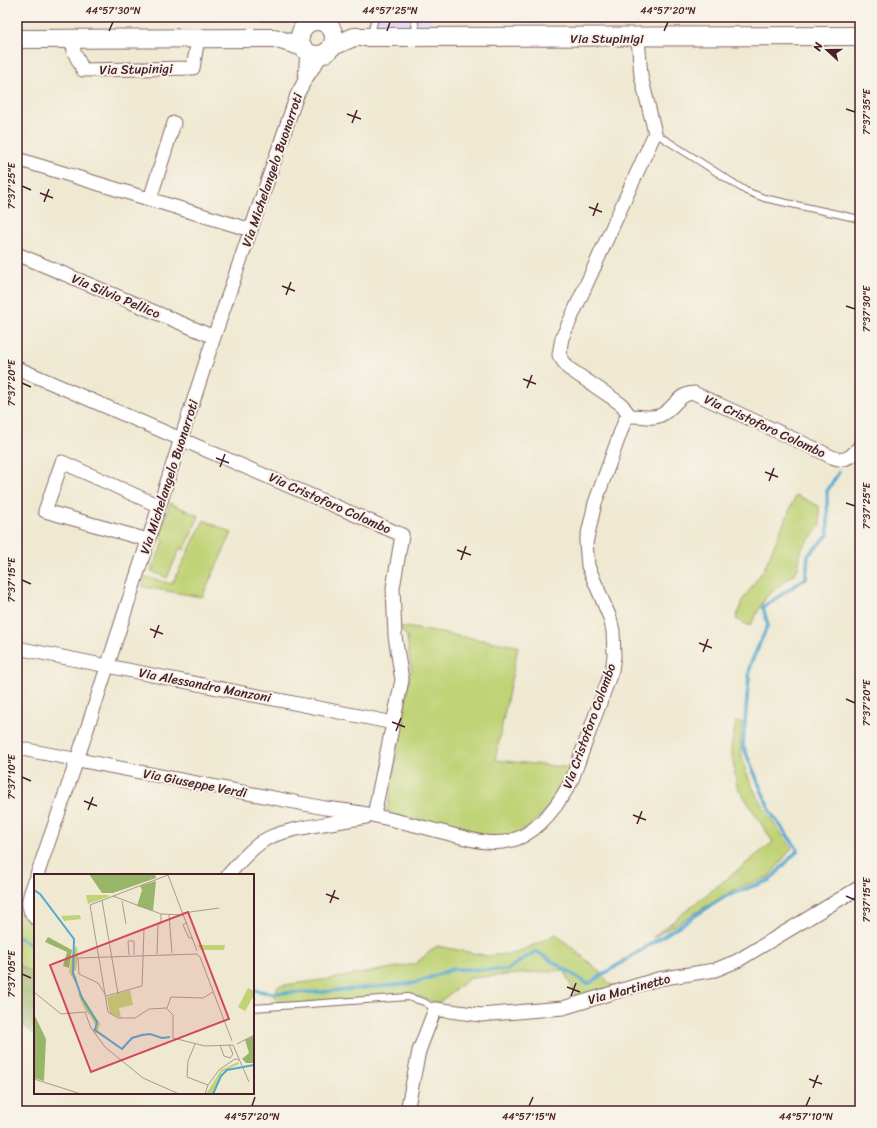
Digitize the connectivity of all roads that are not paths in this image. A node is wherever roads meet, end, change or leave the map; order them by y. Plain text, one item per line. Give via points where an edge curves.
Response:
1 (375, 17) edge
2 (414, 17) edge
3 (305, 26) junction
4 (330, 26) junction
5 (860, 36) edge
6 (362, 37) junction
7 (418, 37) junction
8 (274, 38) junction
9 (638, 38) junction
10 (17, 39) edge
11 (198, 39) junction
12 (73, 40) junction
13 (316, 49) junction
14 (174, 123) dead end
15 (655, 133) junction
16 (17, 159) edge
17 (150, 199) junction
18 (860, 219) edge
19 (251, 230) junction
20 (17, 254) edge
21 (214, 336) junction
22 (17, 368) edge
23 (630, 416) junction
24 (181, 438) junction
25 (860, 446) edge
26 (159, 506) junction
27 (148, 540) junction
28 (17, 648) edge
29 (108, 665) junction
30 (394, 723) junction
31 (17, 748) edge
32 (77, 760) junction
33 (374, 815) junction
34 (37, 874) edge
35 (229, 874) edge
36 (34, 883) edge
37 (860, 888) edge
38 (34, 917) edge
39 (254, 1008) edge
40 (435, 1009) junction
41 (407, 1111) edge

1 - 6 lane
2 - 7 lane
3 - 4 street via 320,21
3 - 8 street
3 - 13 street via 301,36
4 - 6 street, Via Stupinigi
4 - 13 street via 334,36
5 - 9 street, Via Stupinigi
6 - 7 street, Via Stupinigi
6 - 13 street, Via Stupinigi
7 - 9 street, Via Stupinigi
8 - 11 street
8 - 13 street
9 - 15 street via 641,76
10 - 12 street
11 - 12 street
11 - 12 street, Via Stupinigi via 193,68 83,70 74,52
13 - 19 street, Via Michelangelo Buonarroti
14 - 17 street
15 - 18 lane via 746,191 764,198
15 - 23 street via 562,338 559,355 568,368 622,405
16 - 17 street
17 - 19 street
19 - 21 street, Via Michelangelo Buonarroti
20 - 21 street, Via Silvio Pellico
21 - 24 street, Via Michelangelo Buonarroti
22 - 24 street, Via Cristoforo Colombo
23 - 25 street, Via Cristoforo Colombo via 656,417 670,409 683,395 694,393 835,459 849,457
23 - 33 street, Via Cristoforo Colombo via 622,423 595,503 586,543 590,572 610,618 614,656 606,687 566,792 535,827 510,841 496,843
24 - 26 street, Via Michelangelo Buonarroti
24 - 30 street, Via Cristoforo Colombo via 402,535 393,588 395,636 402,680
26 - 27 street, Via Michelangelo Buonarroti
26 - 27 street via 62,462 45,511
27 - 29 street, Via Michelangelo Buonarroti
28 - 29 street, Via Alessandro Manzoni
29 - 30 street, Via Alessandro Manzoni
29 - 32 street, Via Michelangelo Buonarroti
30 - 33 street, Via Cristoforo Colombo
31 - 32 street, Via Giuseppe Verdi
32 - 33 street, Via Giuseppe Verdi via 325,808
32 - 34 street, Via Michelangelo Buonarroti
33 - 35 street via 278,833 264,840 247,854
36 - 38 street via 28,902
37 - 40 street, Via Martinetto via 737,961 715,970 658,979 563,1008 481,1016
39 - 40 lane via 408,997
40 - 41 street via 419,1052

